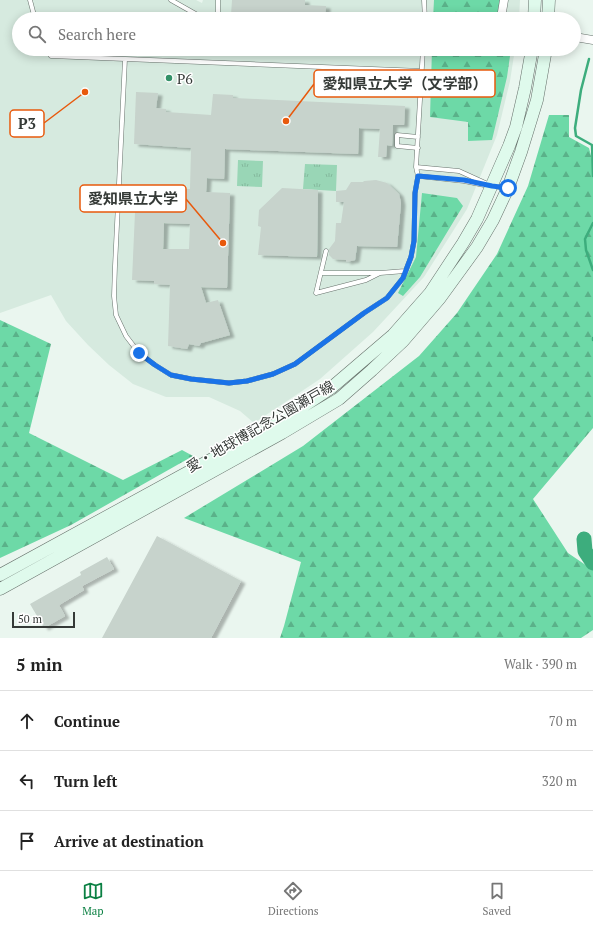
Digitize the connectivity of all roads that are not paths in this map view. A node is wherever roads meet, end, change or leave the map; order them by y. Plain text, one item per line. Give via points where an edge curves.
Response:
1 (30, 0) edge
2 (171, 0) edge
3 (218, 0) edge
4 (424, 0) edge
5 (504, 0) edge
6 (535, 0) edge
7 (549, 0) edge
8 (33, 12) edge
9 (192, 12) edge
10 (218, 12) edge
11 (425, 12) edge
12 (502, 12) edge
13 (534, 12) edge
14 (548, 12) edge
15 (581, 38) edge
16 (593, 40) edge
17 (51, 56) edge
18 (423, 56) edge
19 (531, 56) edge
20 (545, 56) edge
21 (125, 59) junction
22 (422, 71) junction
23 (418, 137) junction
24 (418, 148) junction
25 (416, 167) junction
26 (418, 176) junction
27 (492, 186) junction
28 (508, 188) junction
29 (326, 251) dead end
30 (405, 271) junction
31 (380, 272) junction
32 (321, 273) junction
33 (0, 575) edge
34 (0, 589) edge

1 - 8 lane
2 - 9 lane
3 - 10 lane
4 - 11 lane
5 - 12 street
6 - 13 main road
7 - 14 main road
15 - 16 street
17 - 21 lane
18 - 22 lane
19 - 27 main road, 愛・地球博記念公園瀬戸線 via 516,127
20 - 28 main road, 愛・地球博記念公園瀬戸線 via 537,100
21 - 22 lane
21 - 30 lane via 114,296 116,315 126,336 139,353 171,375 191,379 229,383 273,374 295,364 387,298 403,278
22 - 23 lane
23 - 24 lane
23 - 24 lane via 397,135 397,146
24 - 25 lane
25 - 26 lane
25 - 27 lane via 459,171
26 - 27 lane via 464,180
26 - 30 lane via 414,241
27 - 28 lane
27 - 33 main road, 愛・地球博記念公園瀬戸線 via 477,219 430,293 393,335 331,388 278,423
28 - 34 main road, 愛・地球博記念公園瀬戸線 via 477,247 440,298 403,341 339,399
29 - 32 lane
30 - 31 lane
31 - 32 lane
31 - 32 lane via 366,280 316,293

